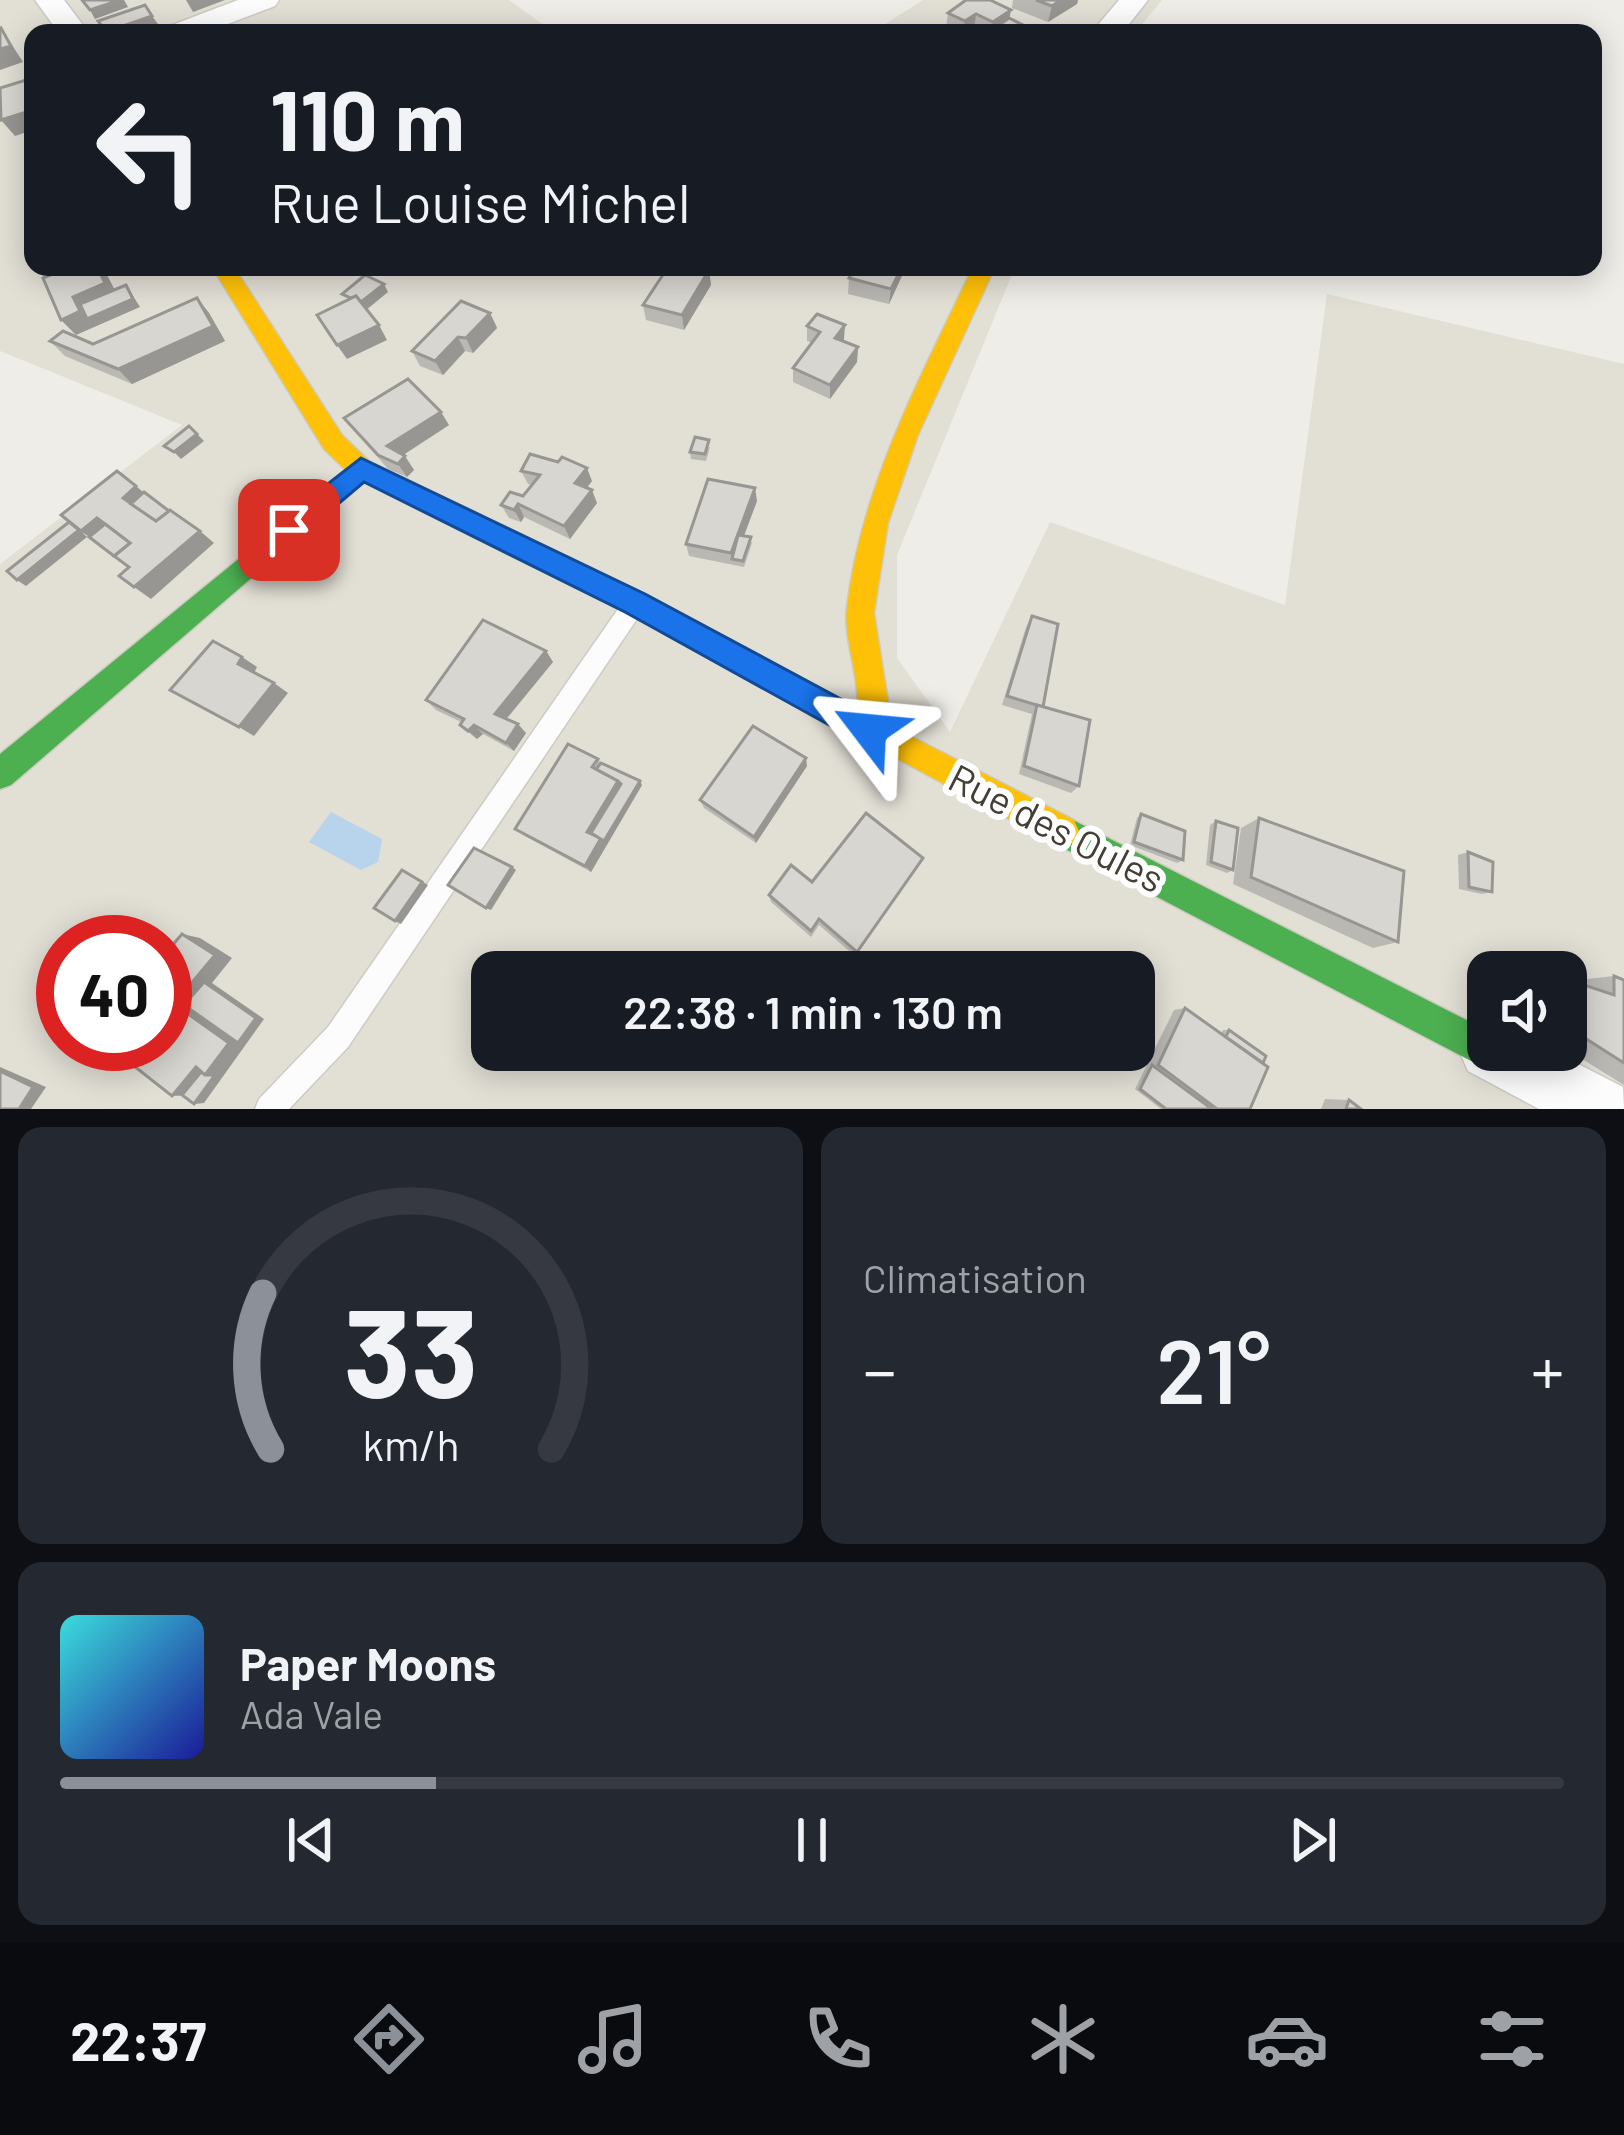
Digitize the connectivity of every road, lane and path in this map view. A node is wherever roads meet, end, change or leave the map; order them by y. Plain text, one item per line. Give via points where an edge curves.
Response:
1 (49, 0) edge
2 (265, 0) edge
3 (1134, 0) edge
4 (67, 24) edge
5 (201, 24) edge
6 (1114, 24) edge
7 (229, 276) edge
8 (980, 276) edge
9 (361, 469) junction
10 (635, 603) junction
11 (869, 730) junction
12 (0, 774) edge
13 (1467, 1039) edge
14 (1528, 1071) edge
15 (268, 1109) edge
16 (1601, 1109) edge

1 - 4 street
2 - 5 street
3 - 6 street
7 - 9 street via 333,442
8 - 11 street via 902,446 874,531 859,616 876,708
9 - 10 street, Rue des Oules
9 - 12 street
10 - 11 street, Rue des Oules
10 - 15 lane via 338,1037
11 - 13 street, Rue des Oules
14 - 16 street, Rue des Oules

